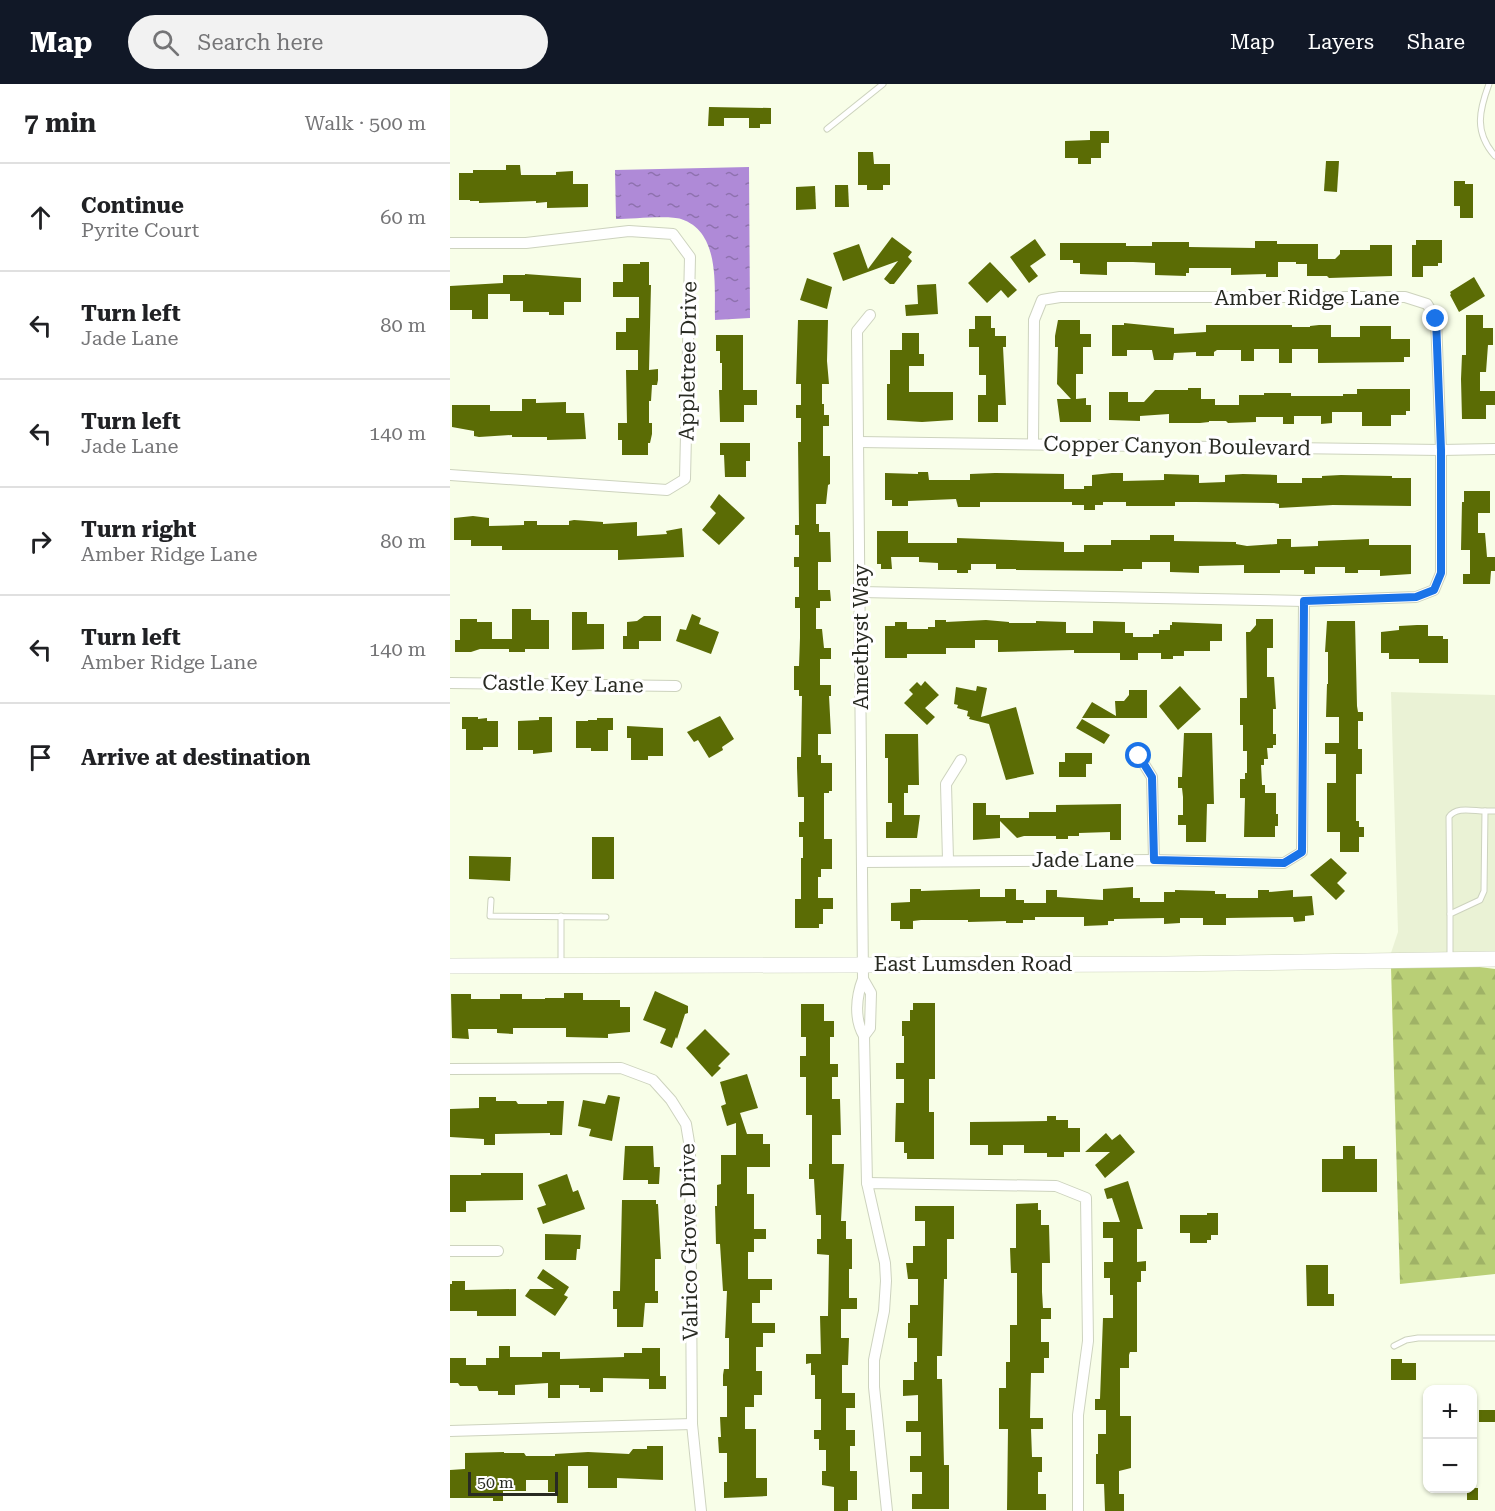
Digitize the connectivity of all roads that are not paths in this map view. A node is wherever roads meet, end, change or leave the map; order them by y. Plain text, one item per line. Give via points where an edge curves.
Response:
1 (883, 84) edge
2 (1489, 84) edge
3 (827, 129) dead end
4 (1495, 156) edge
5 (450, 243) edge
6 (870, 315) dead end
7 (859, 442) junction
8 (1033, 443) junction
9 (1495, 449) edge
10 (1441, 450) junction
11 (450, 475) edge
12 (861, 592) junction
13 (1304, 601) junction
14 (450, 683) edge
15 (676, 686) dead end
16 (1139, 756) dead end
17 (961, 760) dead end
18 (1485, 811) junction
19 (1495, 811) edge
20 (948, 860) junction
21 (1154, 860) junction
22 (863, 862) junction
23 (491, 900) dead end
24 (1450, 914) junction
25 (561, 916) junction
26 (606, 917) dead end
27 (1450, 959) junction
28 (1495, 959) edge
29 (450, 966) edge
30 (561, 966) junction
31 (863, 971) junction
32 (450, 1069) edge
33 (867, 1183) junction
34 (450, 1251) edge
35 (498, 1251) dead end
36 (1495, 1338) edge
37 (1394, 1346) dead end
38 (692, 1424) junction
39 (450, 1431) edge
40 (701, 1511) edge
41 (887, 1511) edge
42 (1078, 1511) edge

1 - 3 lane
2 - 4 lane via 1480,113 1481,129
5 - 11 street, Appletree Drive via 526,243 629,231 673,234 690,257 685,479 667,490
6 - 7 street, Amethyst Way via 857,331
7 - 8 street, Copper Canyon Boulevard
7 - 12 street, Amethyst Way
8 - 10 street, Copper Canyon Boulevard
8 - 10 street, Amber Ridge Lane via 1034,320 1042,300 1405,297 1427,304 1436,319
9 - 10 street, Copper Canyon Boulevard
10 - 13 street, Amber Ridge Lane via 1441,573 1434,590 1416,597
12 - 13 street, Amber Ridge Lane
12 - 22 street, Amethyst Way
13 - 21 street, Jade Lane via 1302,852 1284,863
14 - 15 street, Castle Key Lane
16 - 21 street via 1152,777
17 - 20 street via 946,784
18 - 19 lane
18 - 24 lane via 1484,891 1480,900
18 - 24 lane via 1457,810 1449,817
20 - 21 street, Jade Lane
20 - 22 street, Jade Lane
22 - 31 street, Amethyst Way
23 - 25 lane via 489,916
24 - 27 lane
25 - 26 lane
25 - 30 lane
27 - 28 street, East Lumsden Road
27 - 31 street, East Lumsden Road
29 - 30 street, East Lumsden Road
30 - 31 street, East Lumsden Road
31 - 33 street, Amethyst Way via 857,993 858,1026 864,1036
32 - 38 street, Valrico Grove Drive via 621,1068 653,1080 670,1100 686,1124 690,1148
33 - 41 street, Amethyst Way via 885,1263 884,1311 874,1378
33 - 42 street via 1056,1186 1086,1198 1088,1341 1078,1415
34 - 35 street
36 - 37 lane via 1418,1338
38 - 39 street
38 - 40 street, Valrico Grove Drive

